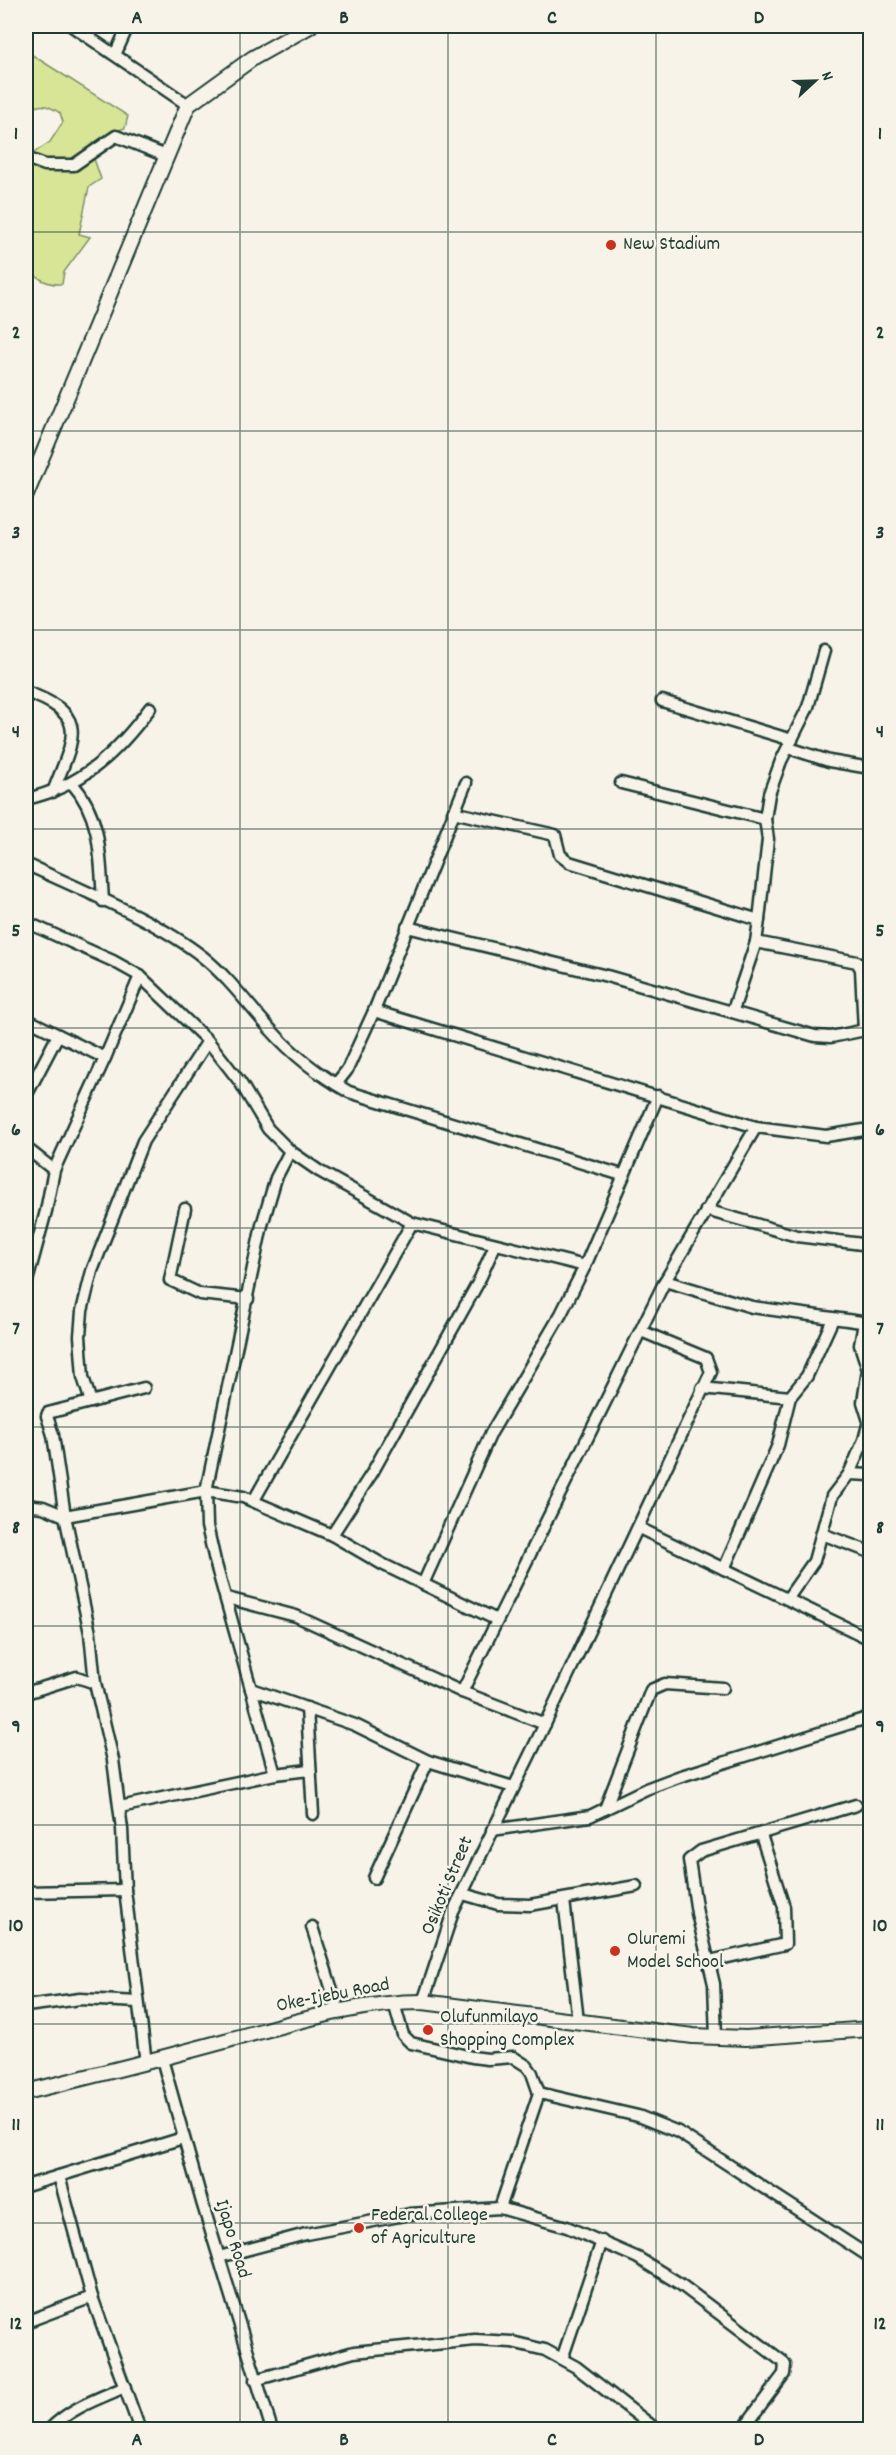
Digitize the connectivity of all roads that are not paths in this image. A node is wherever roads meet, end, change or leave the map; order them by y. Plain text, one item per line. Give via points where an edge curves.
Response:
1 (72, 26) edge
2 (128, 26) edge
3 (310, 26) edge
4 (115, 55) junction
5 (188, 105) junction
6 (166, 156) junction
7 (26, 158) edge
8 (26, 495) edge
9 (824, 651) dead end
10 (26, 692) edge
11 (662, 701) dead end
12 (150, 708) dead end
13 (790, 744) junction
14 (870, 768) edge
15 (72, 783) junction
16 (466, 783) dead end
17 (621, 783) dead end
18 (53, 792) junction
19 (26, 799) edge
20 (453, 812) junction
21 (765, 819) junction
22 (26, 864) edge
23 (103, 901) junction
24 (759, 920) junction
25 (26, 922) edge
26 (407, 927) junction
27 (756, 942) junction
28 (140, 976) junction
29 (733, 1010) junction
30 (374, 1011) junction
31 (26, 1019) edge
32 (867, 1030) edge
33 (58, 1035) junction
34 (208, 1041) junction
35 (105, 1058) junction
36 (336, 1084) junction
37 (26, 1095) edge
38 (658, 1096) junction
39 (756, 1127) junction
40 (870, 1129) edge
41 (26, 1148) edge
42 (290, 1151) junction
43 (54, 1170) junction
44 (622, 1175) junction
45 (185, 1209) dead end
46 (706, 1210) junction
47 (412, 1222) junction
48 (495, 1245) junction
49 (870, 1245) edge
50 (585, 1266) junction
51 (27, 1272) edge
52 (665, 1281) junction
53 (26, 1285) edge
54 (248, 1299) junction
55 (833, 1319) junction
56 (867, 1323) edge
57 (641, 1331) junction
58 (144, 1388) dead end
59 (702, 1388) junction
60 (790, 1397) junction
61 (91, 1402) junction
62 (870, 1414) edge
63 (849, 1474) junction
64 (870, 1475) edge
65 (206, 1491) junction
66 (254, 1500) junction
67 (26, 1505) edge
68 (65, 1516) junction
69 (639, 1527) junction
70 (822, 1534) junction
71 (332, 1535) junction
72 (870, 1552) edge
73 (724, 1569) junction
74 (423, 1584) junction
75 (227, 1598) junction
76 (788, 1598) junction
77 (497, 1620) junction
78 (870, 1639) edge
79 (95, 1683) junction
80 (723, 1688) dead end
81 (251, 1689) junction
82 (462, 1692) junction
83 (26, 1693) edge
84 (307, 1708) junction
85 (864, 1719) dead end
86 (545, 1724) junction
87 (428, 1761) junction
88 (309, 1770) junction
89 (275, 1774) junction
90 (513, 1786) junction
91 (856, 1805) dead end
92 (120, 1807) junction
93 (605, 1809) junction
94 (313, 1814) dead end
95 (492, 1830) junction
96 (761, 1834) junction
97 (375, 1878) dead end
98 (636, 1886) dead end
99 (125, 1890) junction
100 (26, 1892) edge
101 (463, 1894) junction
102 (564, 1900) junction
103 (312, 1927) dead end
104 (710, 1961) junction
105 (138, 2002) junction
106 (423, 2002) junction
107 (394, 2003) junction
108 (26, 2006) edge
109 (339, 2012) junction
110 (578, 2021) junction
111 (870, 2029) edge
112 (716, 2037) junction
113 (162, 2058) junction
114 (146, 2063) junction
115 (26, 2092) edge
116 (539, 2093) junction
117 (183, 2139) junction
118 (59, 2176) junction
119 (26, 2186) edge
120 (500, 2208) junction
121 (602, 2241) junction
122 (870, 2257) edge
123 (219, 2258) junction
124 (92, 2297) junction
125 (26, 2322) edge
126 (562, 2359) junction
127 (255, 2380) junction
128 (125, 2387) junction
129 (49, 2430) edge
130 (140, 2430) edge
131 (272, 2430) edge
132 (657, 2430) edge
133 (742, 2430) edge

1 - 4 street
2 - 4 street
3 - 5 main road via 253,58
4 - 5 street
5 - 6 main road
6 - 7 street via 116,136 74,165 45,165
6 - 8 main road
9 - 13 street via 808,707
10 - 18 street via 63,709 71,722 67,753
11 - 13 street
12 - 15 street via 120,744
13 - 14 street via 829,761
13 - 21 street via 774,777
15 - 18 street
15 - 23 street via 96,824
16 - 20 street
17 - 21 street
18 - 19 street
20 - 24 street via 555,835 560,855 568,862
20 - 26 street
21 - 24 street via 768,838
22 - 23 street
23 - 36 street via 203,957 286,1046
24 - 27 street
25 - 28 street
26 - 29 street
26 - 30 street
27 - 29 street
27 - 32 street via 857,962
28 - 34 street
28 - 35 street
29 - 32 street via 815,1036
30 - 36 street via 347,1070
30 - 38 street
31 - 33 street
33 - 35 street
33 - 37 street
34 - 42 street via 240,1082 264,1124
34 - 61 street via 143,1142 92,1270 80,1336 83,1377
35 - 43 street
36 - 44 street via 349,1092
38 - 39 street
38 - 44 street
39 - 40 street via 826,1136
39 - 46 street
41 - 43 street
42 - 47 street
42 - 54 street via 270,1196
43 - 51 street
44 - 50 street
45 - 54 street via 171,1283 200,1294
46 - 49 street via 797,1236
46 - 52 street
47 - 48 street
47 - 66 street
48 - 50 street
48 - 71 street via 478,1283 372,1473
50 - 74 street via 491,1433
51 - 53 street
52 - 55 street via 734,1303
52 - 57 street
54 - 65 street
55 - 56 street
55 - 60 street via 807,1376
56 - 62 street via 860,1345 868,1370 863,1402
57 - 59 street, Osikoti Street via 706,1358 711,1372
57 - 77 street
58 - 61 street
59 - 60 street
59 - 69 street, Osikoti Street
60 - 73 street via 778,1444
61 - 68 street via 47,1414
62 - 63 street
63 - 64 street
63 - 70 street via 832,1496
65 - 66 street
65 - 68 street
65 - 75 street via 207,1526
66 - 71 street
67 - 68 street
68 - 79 street via 90,1633
69 - 73 street
69 - 86 street, Osikoti Street
70 - 72 street
70 - 76 street via 814,1562
71 - 74 street
73 - 76 street
74 - 77 street
75 - 81 street
75 - 82 street via 296,1616
76 - 78 street
77 - 82 street
79 - 83 street via 77,1677
79 - 92 street via 107,1724
80 - 93 street via 665,1684 651,1690
81 - 84 street
81 - 89 street
82 - 86 street
84 - 87 street via 355,1725
84 - 88 street
85 - 93 street via 678,1777
86 - 90 street, Osikoti Street
87 - 90 street
87 - 97 street
88 - 89 street
88 - 94 street
89 - 92 street
90 - 95 street, Osikoti Street
91 - 96 street
92 - 99 street
93 - 95 street via 576,1819
95 - 101 street, Osikoti Street
96 - 104 street via 701,1851 689,1860
96 - 104 street via 784,1907 785,1944
98 - 102 street
99 - 100 street
99 - 105 street
101 - 102 street via 513,1906
101 - 106 street, Osikoti Street via 453,1912
102 - 110 street
103 - 109 street
104 - 112 street
105 - 108 street via 80,1999
105 - 114 street
106 - 107 main road, Oke-Ijebu Road
106 - 110 main road, Oke-Ijebu Road
107 - 109 main road, Oke-Ijebu Road
107 - 116 street via 403,2034 411,2043 472,2057 513,2057 528,2066
109 - 113 main road, Oke-Ijebu Road
110 - 112 main road, Oke-Ijebu Road
111 - 112 main road, Oke-Ijebu Road
113 - 114 main road, Oke-Ijebu Road
113 - 117 street, Ijapo Road
114 - 115 main road, Oke-Ijebu Road
116 - 120 street
116 - 122 street via 638,2116 678,2132
117 - 118 street
117 - 123 street, Ijapo Road
118 - 119 street
118 - 124 street
120 - 121 street
120 - 123 street via 410,2214 306,2234
121 - 126 street
121 - 133 street via 680,2284 785,2365 784,2374
123 - 127 street, Ijapo Road
124 - 125 street
124 - 128 street
126 - 127 street via 545,2350 512,2342 464,2341 354,2352
126 - 132 street
127 - 131 street, Ijapo Road
128 - 129 street via 82,2405 61,2417
128 - 130 street

